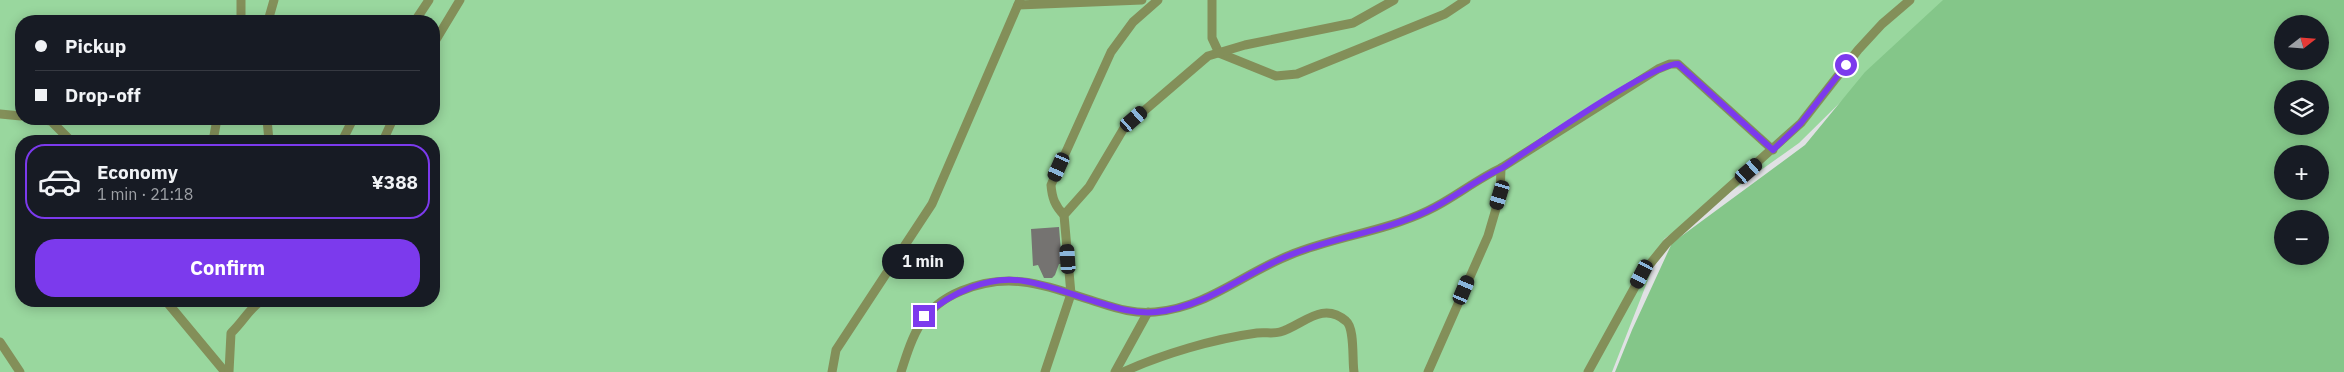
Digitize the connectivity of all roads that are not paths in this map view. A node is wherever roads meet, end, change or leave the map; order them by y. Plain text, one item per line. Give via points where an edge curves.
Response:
1 (241, 0) edge
2 (274, 0) edge
3 (429, 0) edge
4 (460, 0) edge
5 (1142, 0) edge
6 (1158, 0) edge
7 (1212, 0) edge
8 (1394, 0) edge
9 (1466, 0) edge
10 (1910, 0) edge
11 (1019, 3) edge
12 (241, 15) edge
13 (270, 15) edge
14 (419, 15) edge
15 (440, 33) edge
16 (1219, 53) junction
17 (0, 114) edge
18 (15, 115) edge
19 (55, 125) edge
20 (65, 135) edge
21 (1773, 150) junction
22 (1502, 168) junction
23 (1064, 214) junction
24 (1071, 294) junction
25 (171, 307) edge
26 (252, 307) edge
27 (1148, 312) junction
28 (0, 342) edge
29 (20, 372) edge
30 (225, 372) edge
31 (229, 372) edge
32 (832, 372) edge
33 (901, 372) edge
34 (1045, 372) edge
35 (1115, 372) edge
36 (1123, 372) edge
37 (1354, 372) edge
38 (1428, 372) edge
39 (1588, 372) edge

1 - 12 lane
2 - 13 lane
3 - 14 lane
4 - 15 lane
5 - 11 lane
6 - 23 lane via 1133,22 1111,52 1051,185 1052,196
7 - 16 lane via 1212,38
8 - 16 lane via 1353,22
9 - 16 lane via 1445,14 1298,74 1276,76
10 - 21 lane via 1876,30 1801,123
11 - 32 lane via 932,204 836,350
16 - 23 lane via 1208,56 1124,128 1089,188
17 - 18 lane
19 - 20 lane
21 - 22 lane via 1678,64 1670,64 1616,94
21 - 39 lane via 1667,243 1642,274
22 - 27 lane via 1483,176 1427,211 1290,255 1218,293 1177,309
22 - 38 lane via 1500,195 1488,236
23 - 24 lane
24 - 27 lane via 1126,311
24 - 33 lane via 1024,281 1001,280 963,290 942,300 924,316 910,343
24 - 34 lane
25 - 30 lane
26 - 31 lane via 232,333
27 - 35 lane
28 - 29 lane
36 - 37 lane via 1178,351 1257,333 1280,332 1305,318 1321,314 1338,316 1348,322 1352,330

